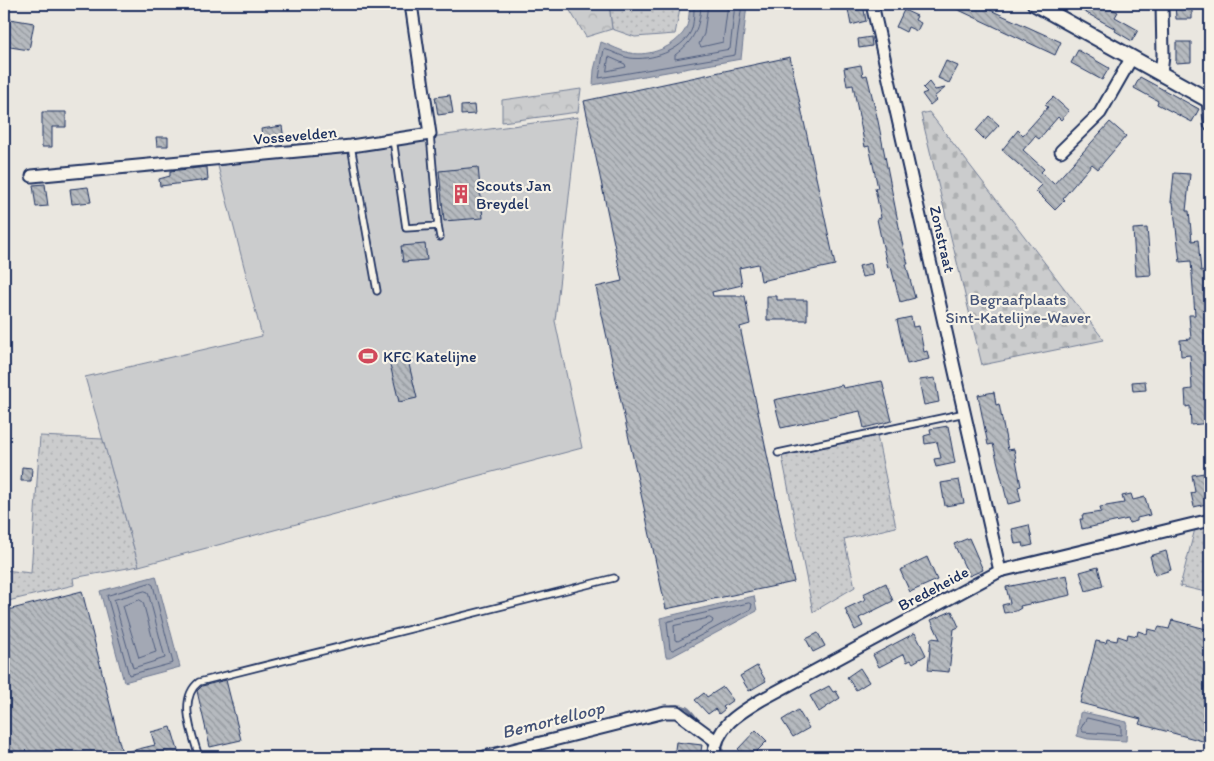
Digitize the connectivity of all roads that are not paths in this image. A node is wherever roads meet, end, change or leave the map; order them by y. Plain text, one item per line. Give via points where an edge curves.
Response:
1 (411, 4) edge
2 (872, 4) edge
3 (1035, 4) edge
4 (1162, 4) edge
5 (1132, 57) junction
6 (1160, 73) junction
7 (1209, 100) edge
8 (1210, 124) edge
9 (430, 134) junction
10 (393, 139) junction
11 (351, 146) junction
12 (1061, 151) dead end
13 (32, 176) dead end
14 (438, 226) junction
15 (440, 237) dead end
16 (377, 291) dead end
17 (965, 413) junction
18 (778, 454) dead end
19 (1210, 520) edge
20 (1000, 571) junction
21 (614, 578) dead end
22 (716, 741) junction
23 (199, 757) edge
24 (486, 757) edge
25 (713, 757) edge

1 - 9 street
2 - 17 street, Zonstraat
3 - 5 street
4 - 6 street via 1163,56
5 - 6 street
5 - 12 street via 1100,113
6 - 7 street
7 - 8 street
9 - 10 street, Vossevelden
9 - 14 lane
10 - 11 street, Vossevelden
10 - 14 lane via 406,228
11 - 13 street, Vossevelden
11 - 16 lane
14 - 15 lane
17 - 18 lane
17 - 20 street, Zonstraat
19 - 20 street, Bredeheide
20 - 22 street, Bredeheide via 753,704 731,718
21 - 23 lane via 199,682 192,690 187,709
22 - 24 street via 677,712 665,712
22 - 25 street, Bredeheide

